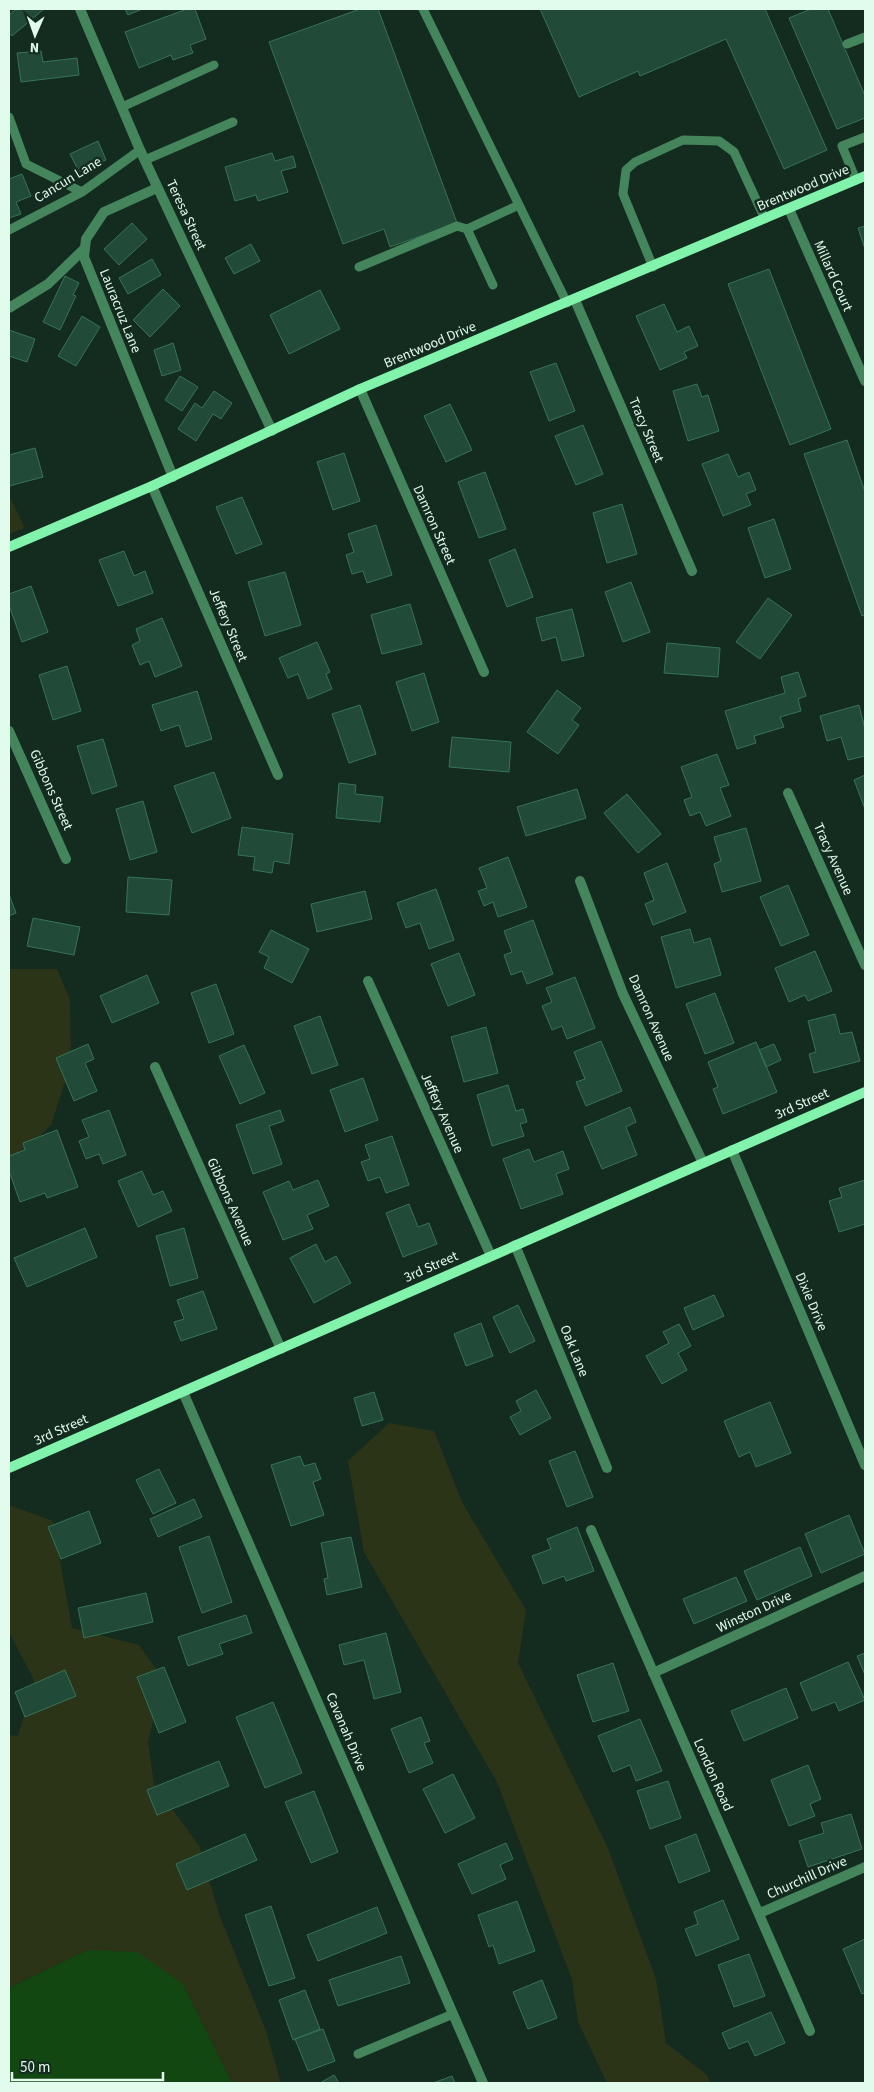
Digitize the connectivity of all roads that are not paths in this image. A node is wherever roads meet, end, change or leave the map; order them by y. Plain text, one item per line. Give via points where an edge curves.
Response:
1 (80, 9) edge
2 (424, 9) edge
3 (865, 37) edge
4 (847, 44) dead end
5 (214, 65) dead end
6 (122, 107) junction
7 (9, 117) edge
8 (233, 122) dead end
9 (865, 137) edge
10 (140, 150) junction
11 (145, 160) junction
12 (861, 178) edge
13 (158, 188) junction
14 (82, 192) junction
15 (519, 204) junction
16 (789, 209) junction
17 (765, 219) junction
18 (467, 229) junction
19 (9, 230) edge
20 (84, 250) junction
21 (359, 267) dead end
22 (653, 267) junction
23 (493, 285) dead end
24 (571, 302) junction
25 (9, 308) edge
26 (865, 382) edge
27 (360, 389) junction
28 (272, 430) junction
29 (173, 477) junction
30 (152, 486) junction
31 (9, 547) edge
32 (692, 571) dead end
33 (484, 672) dead end
34 (9, 731) edge
35 (278, 775) dead end
36 (788, 793) dead end
37 (66, 859) dead end
38 (580, 881) dead end
39 (865, 965) edge
40 (368, 981) dead end
41 (155, 1067) dead end
42 (865, 1092) edge
43 (732, 1150) junction
44 (703, 1163) junction
45 (516, 1245) junction
46 (491, 1256) junction
47 (281, 1349) junction
48 (184, 1392) junction
49 (865, 1465) edge
50 (9, 1468) edge
51 (607, 1468) dead end
52 (591, 1530) dead end
53 (865, 1576) edge
54 (653, 1673) junction
55 (865, 1867) edge
56 (760, 1913) junction
57 (453, 2014) junction
58 (810, 2031) dead end
59 (358, 2054) dead end
60 (483, 2083) edge

1 - 6 street, Teresa Street
2 - 15 lane
3 - 4 lane
5 - 6 lane
6 - 10 street, Teresa Street
7 - 14 lane via 26,164
8 - 11 lane
9 - 12 lane via 842,146
10 - 11 street, Teresa Street
10 - 14 lane, Cancun Lane
11 - 13 street, Teresa Street
12 - 16 street, Brentwood Drive
13 - 20 street via 104,212 86,239
13 - 28 street, Teresa Street
14 - 19 lane, Cancun Lane
15 - 18 lane
15 - 24 lane
16 - 17 street, Brentwood Drive
16 - 26 street, Millard Court
17 - 22 street, Brentwood Drive
17 - 22 lane via 734,152 719,141 683,140 634,162 626,170 622,194
18 - 21 lane via 457,226
18 - 23 lane
20 - 25 street via 48,284
20 - 29 street, Lauracruz Lane via 92,279
22 - 24 street, Brentwood Drive
24 - 27 street, Brentwood Drive
24 - 32 street, Tracy Street
27 - 28 street, Brentwood Drive
27 - 33 street, Damron Street
28 - 29 street, Brentwood Drive
29 - 30 street, Brentwood Drive
30 - 31 street, Brentwood Drive
30 - 35 street, Jeffery Street
34 - 37 street, Gibbons Street
36 - 39 street, Tracy Avenue
38 - 44 street, Damron Avenue via 623,994
40 - 46 street, Jeffery Avenue
41 - 47 street, Gibbons Avenue
42 - 43 street, 3rd Street
43 - 44 street, 3rd Street
43 - 49 street, Dixie Drive
44 - 45 street, 3rd Street
45 - 46 street, 3rd Street
45 - 51 street, Oak Lane
46 - 47 street, 3rd Street
47 - 48 street, 3rd Street
48 - 50 street, 3rd Street
48 - 57 street, Cavanah Drive
52 - 54 street, London Road
53 - 54 street, Winston Drive
54 - 56 street, London Road
55 - 56 street, Churchill Drive
56 - 58 street, London Road
57 - 59 lane
57 - 60 street, Cavanah Drive

